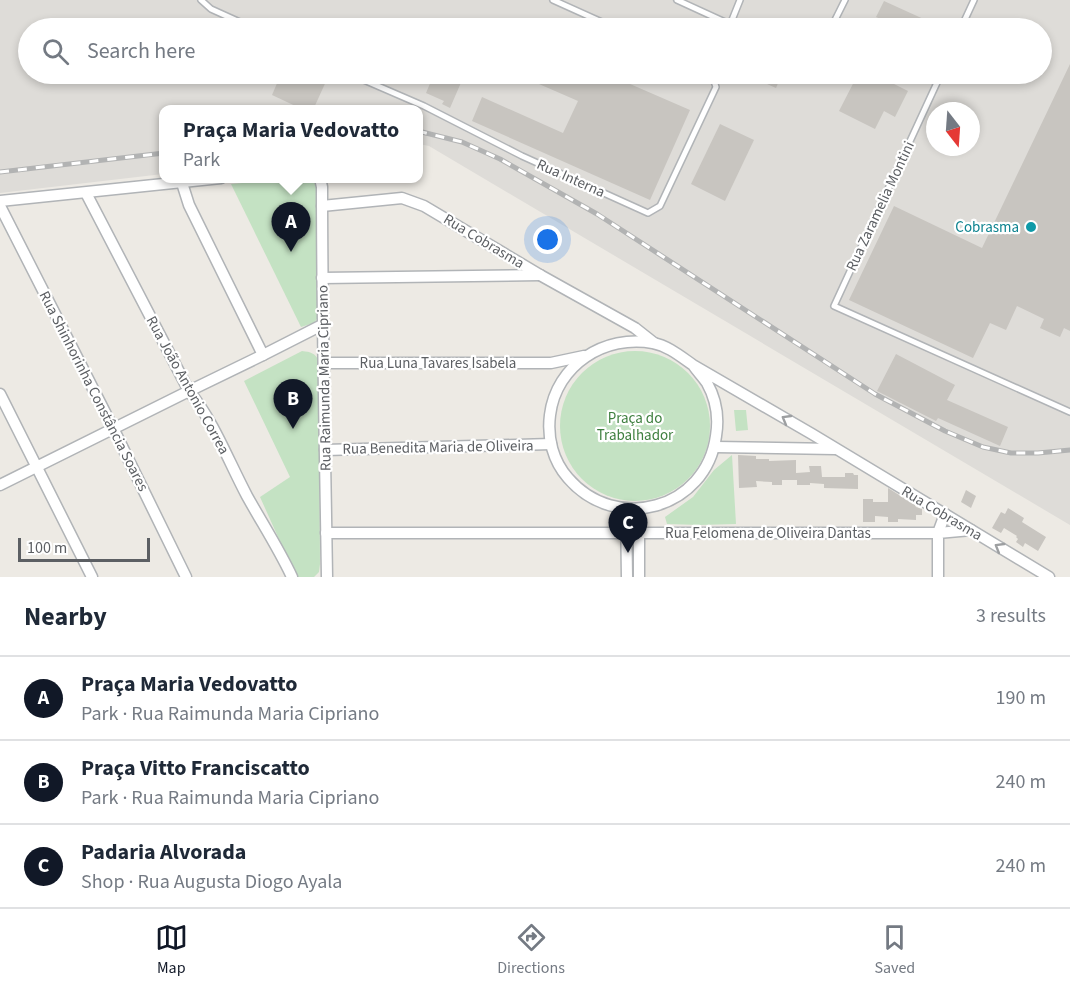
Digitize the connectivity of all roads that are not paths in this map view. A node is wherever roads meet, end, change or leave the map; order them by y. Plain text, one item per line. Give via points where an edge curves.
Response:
1 (201, 0) edge
2 (553, 0) edge
3 (677, 0) edge
4 (740, 0) edge
5 (844, 0) edge
6 (974, 0) edge
7 (231, 18) edge
8 (593, 18) edge
9 (717, 18) edge
10 (732, 18) edge
11 (836, 18) edge
12 (966, 18) edge
13 (373, 84) edge
14 (715, 84) edge
15 (935, 84) edge
16 (422, 105) edge
17 (423, 106) edge
18 (182, 183) joint
19 (321, 183) edge
20 (86, 193) junction
21 (0, 203) edge
22 (322, 206) junction
23 (540, 275) junction
24 (322, 278) junction
25 (322, 325) junction
26 (634, 328) junction
27 (631, 341) junction
28 (654, 344) junction
29 (263, 356) junction
30 (585, 356) junction
31 (324, 363) junction
32 (551, 363) junction
33 (693, 365) junction
34 (558, 387) junction
35 (189, 391) junction
36 (0, 394) edge
37 (1070, 412) edge
38 (113, 428) junction
39 (812, 434) junction
40 (550, 444) junction
41 (715, 447) junction
42 (803, 448) junction
43 (836, 449) junction
44 (326, 450) junction
45 (37, 466) junction
46 (0, 485) edge
47 (626, 509) junction
48 (639, 509) junction
49 (945, 514) junction
50 (972, 530) junction
51 (326, 533) junction
52 (938, 533) junction
53 (626, 534) junction
54 (639, 534) junction
55 (92, 577) edge
56 (186, 577) edge
57 (292, 577) edge
58 (327, 577) edge
59 (627, 577) edge
60 (639, 577) edge
61 (938, 577) edge
62 (1049, 577) edge

1 - 7 lane
2 - 8 lane
3 - 9 lane
4 - 10 lane
5 - 11 lane
6 - 12 lane
13 - 16 lane, Rua Interna
14 - 17 lane, Rua Interna via 660,206 648,213
15 - 37 lane, Rua Zaramelia Montini via 834,306
18 - 20 street
18 - 29 street
19 - 22 street, Rua Raimunda Maria Cipriano
20 - 21 street
20 - 35 street, Rua João Antonio Correa
21 - 38 street, Rua Shinhorinha Constância Soares
22 - 23 street, Rua Cobrasma via 402,198 424,206
22 - 24 street, Rua Raimunda Maria Cipriano
23 - 24 street
23 - 26 street, Rua Cobrasma
24 - 25 street, Rua Raimunda Maria Cipriano
25 - 29 street
25 - 31 street, Rua Raimunda Maria Cipriano
26 - 27 street
26 - 28 street, Rua Cobrasma
27 - 28 street
27 - 30 street via 607,345
28 - 33 street
29 - 35 street
30 - 32 street, Rua Luna Tavares Isabela
30 - 34 street
31 - 32 street, Rua Luna Tavares Isabela
31 - 44 street, Rua Raimunda Maria Cipriano
32 - 34 street via 559,377
39 -> 33 street, Rua Cobrasma
33 - 41 street via 715,403
34 - 40 street via 548,425
35 - 38 street
35 - 57 street, Rua João Antonio Correa via 202,407
36 - 45 street
38 - 45 street
38 - 56 street, Rua Shinhorinha Constância Soares
39 - 42 street via 810,443
39 - 43 street, Rua Cobrasma
40 - 44 street, Rua Benedita Maria de Oliveira
40 - 47 street via 560,469 578,489 600,503
41 - 42 street, Rua Cobrasma
41 - 48 street via 704,472 685,492 656,507
42 - 43 street, Rua Cobrasma
43 - 49 street, Rua Cobrasma
44 - 51 street, Rua Raimunda Maria Cipriano
45 - 46 street
45 - 55 street
47 - 48 street
47 - 53 street
48 - 54 street
49 - 50 street, Rua Cobrasma
49 - 52 street
50 - 52 street, Rua Felomena de Oliveira Dantas
62 -> 50 street, Rua Cobrasma
51 - 53 street, Rua Felomena de Oliveira Dantas
51 - 58 street, Rua Raimunda Maria Cipriano
52 - 54 street, Rua Felomena de Oliveira Dantas
52 - 61 street
53 - 54 street, Rua Felomena de Oliveira Dantas
53 - 59 street
54 - 60 street

